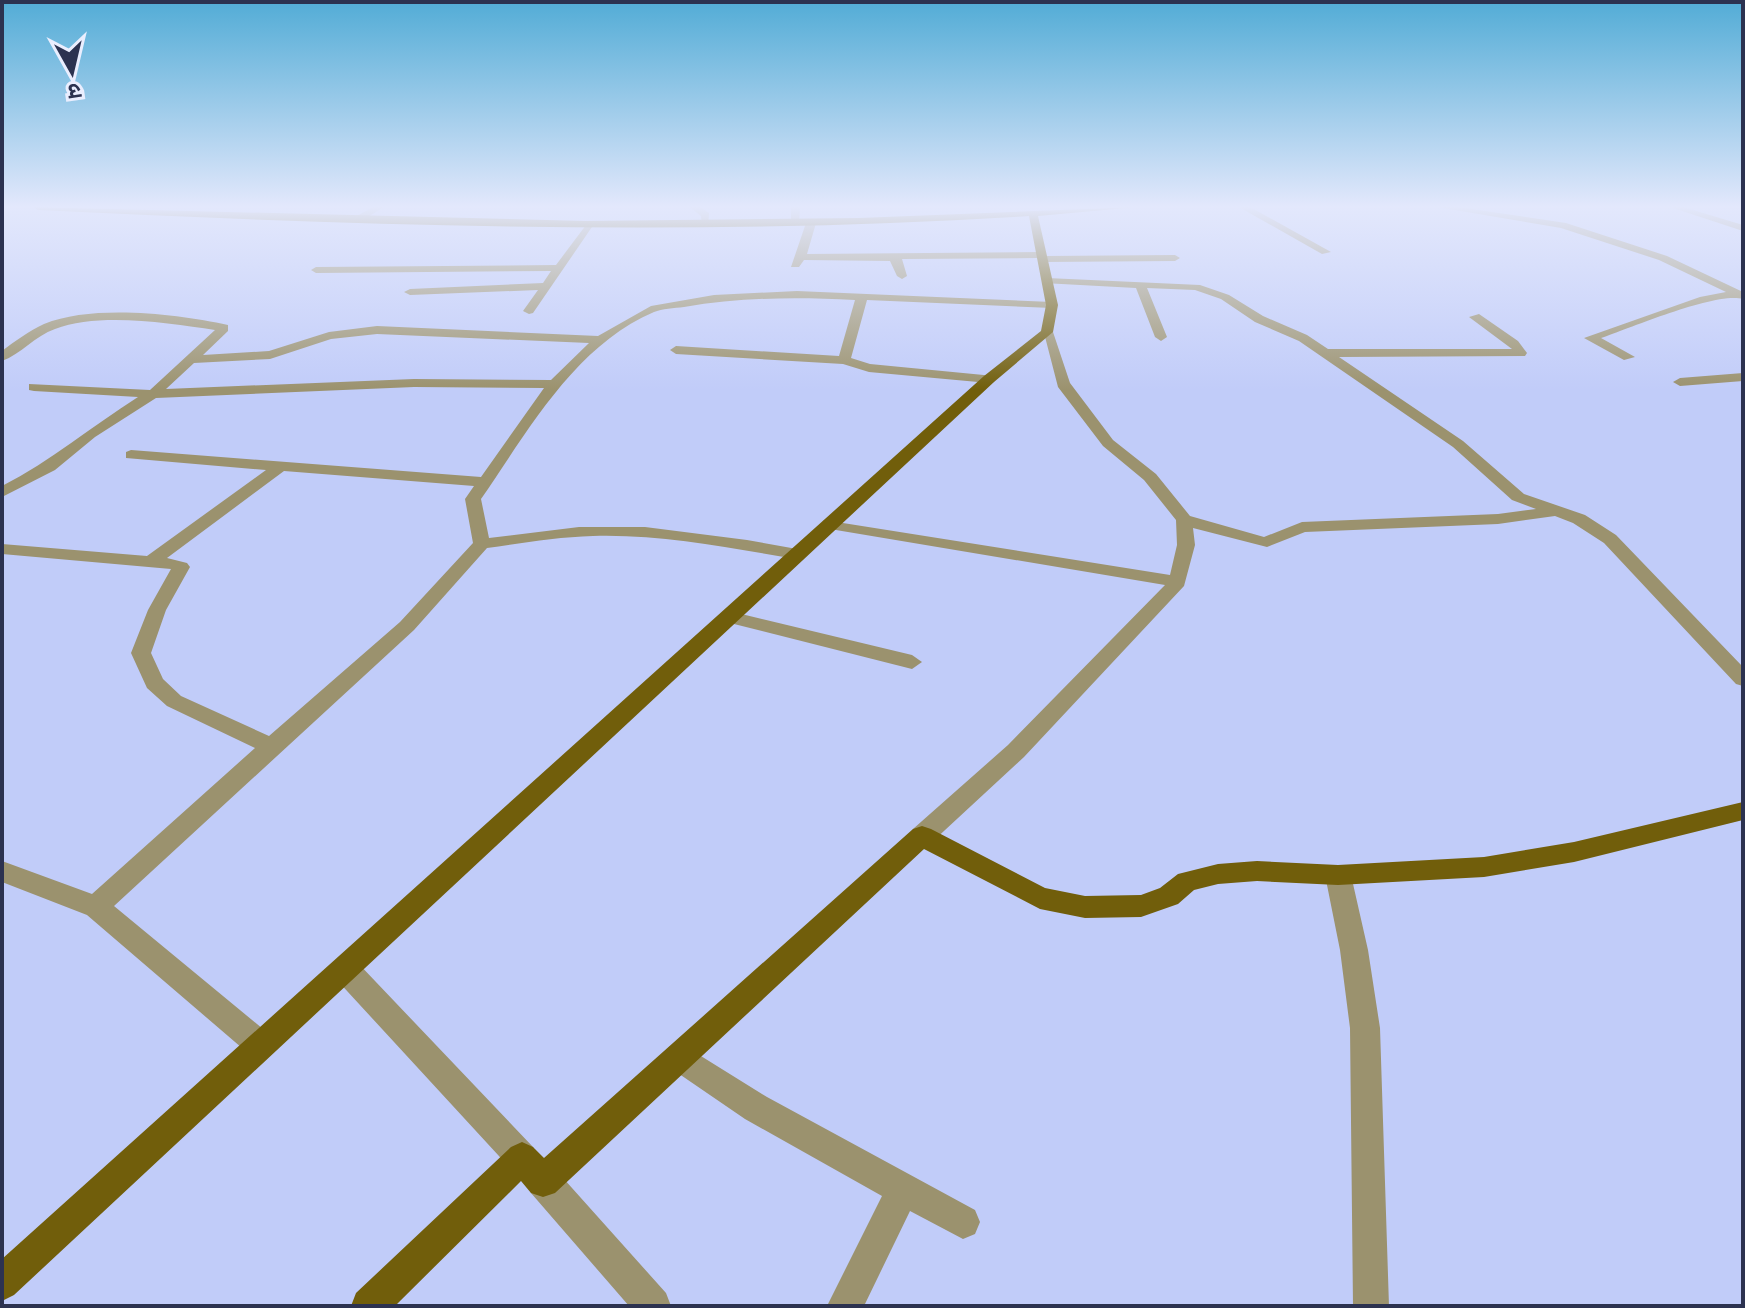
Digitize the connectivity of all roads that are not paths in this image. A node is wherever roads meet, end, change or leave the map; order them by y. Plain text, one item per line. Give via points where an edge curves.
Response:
1 (553, 268) edge
2 (558, 268) edge
3 (898, 268) edge
4 (1044, 268) edge
5 (1059, 268) edge
6 (1684, 268) edge
7 (316, 270) dead end
8 (902, 276) dead end
9 (1140, 284) junction
10 (545, 286) junction
11 (410, 292) dead end
12 (1740, 295) edge
13 (862, 297) junction
14 (1052, 305) junction
15 (529, 311) dead end
16 (1475, 317) dead end
17 (1047, 332) junction
18 (1161, 337) dead end
19 (600, 340) junction
20 (676, 350) dead end
21 (1325, 353) junction
22 (2, 357) edge
23 (1629, 357) dead end
24 (191, 359) junction
25 (844, 360) junction
26 (1743, 377) edge
27 (989, 379) junction
28 (1680, 382) dead end
29 (554, 384) junction
30 (34, 387) dead end
31 (153, 394) junction
32 (131, 455) dead end
33 (281, 466) junction
34 (486, 482) junction
35 (2, 492) edge
36 (1558, 511) junction
37 (1184, 520) junction
38 (830, 524) junction
39 (482, 544) junction
40 (2, 549) edge
41 (797, 554) junction
42 (150, 562) junction
43 (1178, 582) junction
44 (729, 617) junction
45 (912, 662) dead end
46 (1743, 679) edge
47 (270, 746) junction
48 (1743, 811) edge
49 (922, 836) junction
50 (2, 871) edge
51 (1338, 875) junction
52 (96, 907) junction
53 (346, 970) junction
54 (259, 1044) junction
55 (680, 1057) junction
56 (532, 1170) junction
57 (903, 1190) junction
58 (963, 1222) dead end
59 (2, 1283) edge
60 (369, 1306) edge
61 (653, 1306) edge
62 (845, 1306) edge
63 (1371, 1306) edge

1 - 7 street
2 - 10 street
3 - 8 street
4 - 14 main road
5 - 9 street
6 - 12 street
9 - 18 street
9 - 21 street via 1196,287 1225,297
10 - 11 street
10 - 15 street
12 - 23 street via 1704,299 1590,339
13 - 14 street
13 - 19 street via 714,298 651,309
13 - 25 street
14 - 17 main road
16 - 21 street via 1521,353
17 - 27 main road
17 - 37 street via 1063,384 1108,443 1150,477
19 - 24 street via 377,330 329,336 270,355
19 - 29 street
20 - 25 street
21 - 36 street via 1458,444 1518,497
22 - 24 street via 56,324 139,319 224,328
24 - 31 street
25 - 27 street via 869,368
26 - 28 street
27 - 38 main road
29 - 31 street via 414,383
29 - 34 street
30 - 31 street
31 - 35 street via 50,467
32 - 33 street
33 - 34 street
33 - 42 street
34 - 39 street via 473,499
36 - 37 street via 1498,519 1302,527 1258,542
36 - 46 street via 1610,539
37 - 43 street via 1186,545
38 - 41 main road
38 - 43 street
39 - 41 street via 621,531
39 - 47 street via 407,626
40 - 42 street
41 - 44 main road
42 - 47 street via 181,567 141,653 154,683 174,701
43 - 49 street via 1016,751
44 - 45 street
44 - 53 main road
47 - 52 street
48 - 51 main road via 1574,852 1484,867
49 - 51 main road via 1040,898 1085,907 1141,906 1169,896 1187,881 1218,874
49 - 55 main road
50 - 52 street
51 - 63 street via 1365,1028
52 - 54 street
53 - 54 main road
53 - 56 street
54 - 59 main road
55 - 56 main road
55 - 57 street via 756,1108
56 - 60 main road
56 - 61 street
57 - 58 street
57 - 62 street

